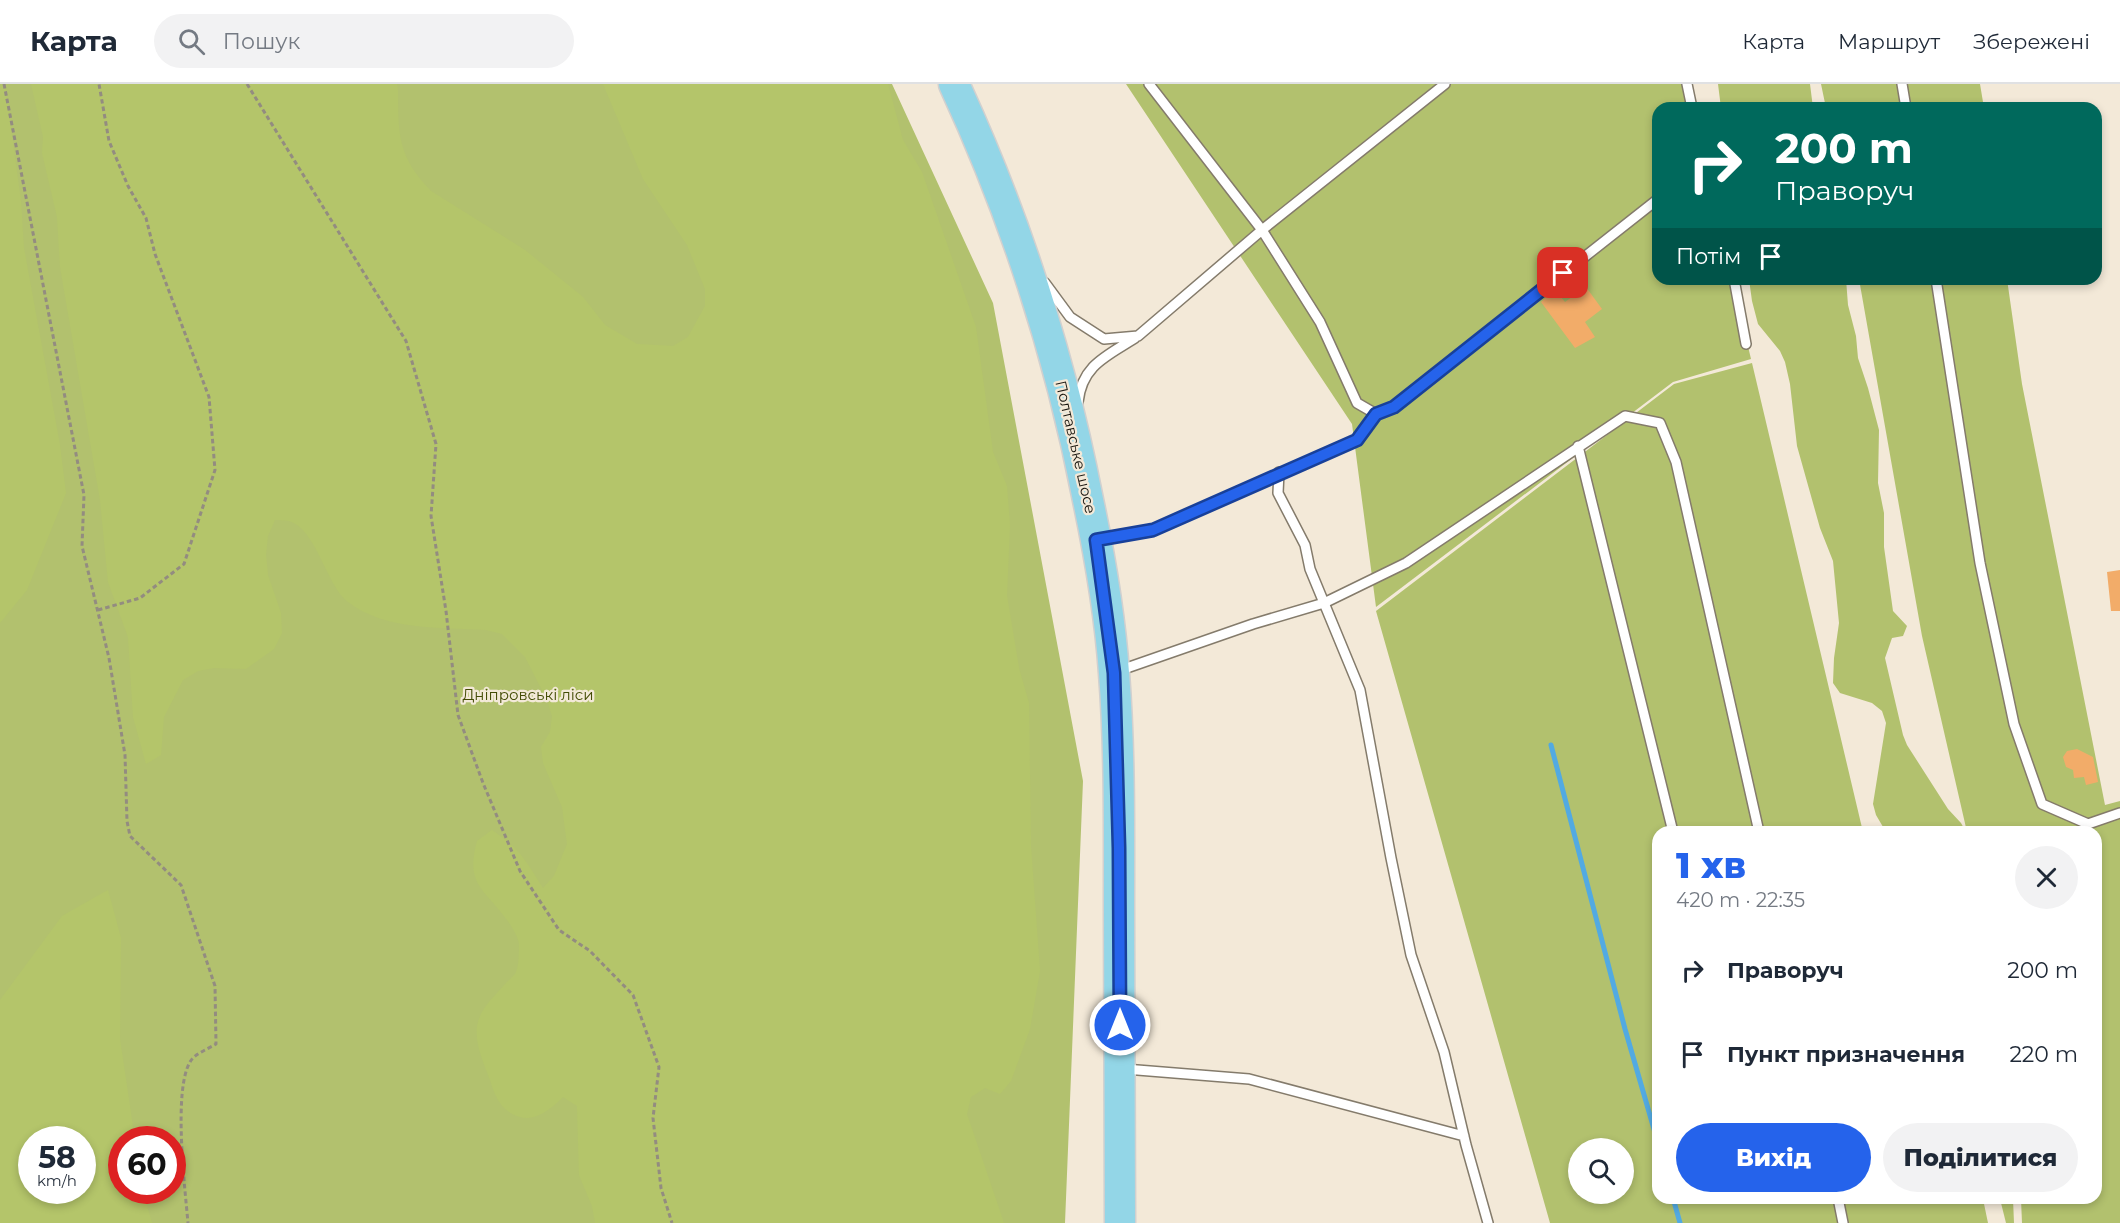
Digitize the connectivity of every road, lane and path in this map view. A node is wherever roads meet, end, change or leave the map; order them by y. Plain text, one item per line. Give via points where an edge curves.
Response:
1 (4, 84) edge
2 (99, 84) edge
3 (247, 84) edge
4 (954, 84) edge
5 (1444, 84) edge
6 (1687, 84) edge
7 (1902, 84) edge
8 (1151, 85) edge
9 (1691, 102) edge
10 (1905, 102) edge
11 (1652, 204) edge
12 (1262, 230) junction
13 (1025, 258) junction
14 (1735, 285) edge
15 (1937, 285) edge
16 (1138, 336) junction
17 (1746, 344) dead end
18 (1376, 414) junction
19 (1075, 431) junction
20 (1578, 446) junction
21 (1280, 472) junction
22 (1096, 540) junction
23 (1324, 603) junction
24 (98, 610) junction
25 (1114, 673) junction
26 (2120, 813) edge
27 (1672, 826) edge
28 (1758, 826) edge
29 (1120, 1069) junction
30 (1464, 1136) junction
31 (1839, 1204) edge
32 (188, 1223) edge
33 (672, 1223) edge
34 (1120, 1223) edge
35 (1488, 1223) edge
36 (1843, 1223) edge

1 - 24 path via 84,495 82,546
2 - 24 path via 109,141 146,218 155,254 209,397 214,470 184,564 140,598
3 - 33 path via 406,341 436,444 431,516 458,715 520,871 559,930 590,951 633,995 659,1067 653,1118 661,1188
4 - 13 main road, Полтавське шосе via 984,148
5 - 12 lane
6 - 9 lane
7 - 10 lane
8 - 12 lane
11 - 18 lane via 1394,407
12 - 16 lane
12 - 18 lane via 1320,322 1357,403
13 - 16 lane via 1070,317 1104,339
13 - 19 main road, Полтавське шосе
14 - 17 lane
15 - 26 lane via 1980,562 2014,724 2042,804 2088,824
16 - 19 lane via 1093,365 1080,386
18 - 21 lane via 1357,440
19 - 22 main road, Полтавське шосе
20 - 23 lane via 1406,563
20 - 27 lane
20 - 28 lane via 1625,416 1660,423 1676,462
21 - 22 lane via 1153,530
21 - 23 lane via 1278,492 1305,544
22 - 25 main road, Полтавське шосе
23 - 25 lane
23 - 30 lane via 1360,690 1411,955 1444,1052
24 - 32 path via 110,658 124,755 130,836 181,885 215,986 216,1044 191,1060 185,1074 181,1124
25 - 29 main road, Полтавське шосе
29 - 30 lane via 1249,1079
29 - 34 main road, Полтавське шосе
30 - 35 lane
31 - 36 lane

